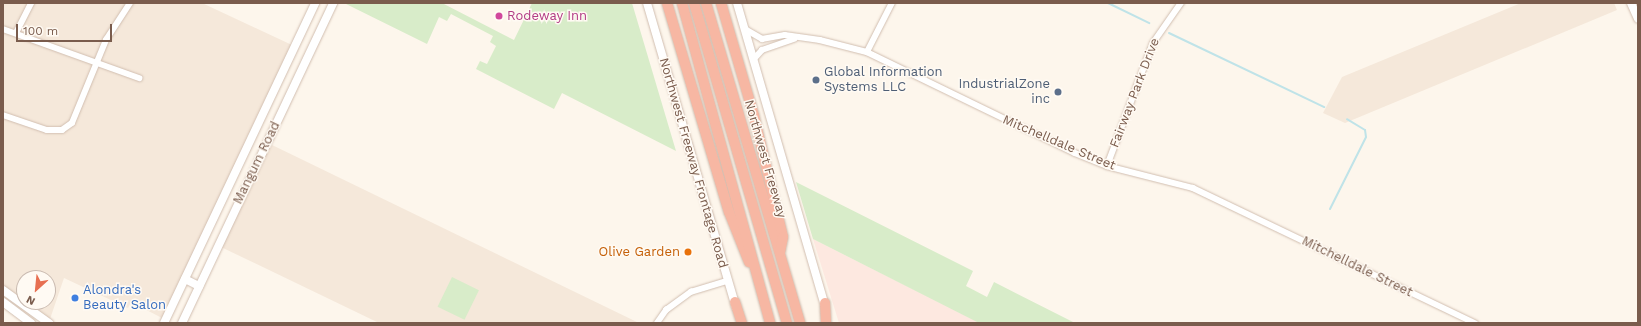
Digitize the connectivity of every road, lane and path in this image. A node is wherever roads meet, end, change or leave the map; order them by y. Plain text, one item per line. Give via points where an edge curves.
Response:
1 (31, 3) edge
2 (130, 3) edge
3 (315, 3) edge
4 (333, 3) edge
5 (647, 3) edge
6 (667, 3) edge
7 (682, 3) edge
8 (694, 3) edge
9 (706, 3) edge
10 (720, 3) edge
11 (737, 3) edge
12 (892, 3) edge
13 (1182, 3) edge
14 (1631, 3) edge
15 (1638, 19) edge
16 (3, 29) edge
17 (745, 29) junction
18 (16, 33) junction
19 (794, 39) junction
20 (867, 52) junction
21 (754, 60) junction
22 (97, 62) junction
23 (139, 78) dead end
24 (3, 115) edge
25 (257, 128) junction
26 (271, 135) junction
27 (1108, 166) junction
28 (780, 256) junction
29 (185, 279) junction
30 (728, 281) junction
31 (199, 286) junction
32 (3, 290) edge
33 (762, 292) junction
34 (3, 302) edge
35 (734, 302) joint
36 (825, 303) junction
37 (31, 323) edge
38 (48, 323) edge
39 (164, 323) edge
40 (182, 323) edge
41 (657, 323) edge
42 (742, 323) edge
43 (770, 323) edge
44 (787, 323) edge
45 (800, 323) edge
46 (826, 323) edge
47 (830, 323) edge
48 (1475, 323) edge

1 - 18 street
2 - 22 street
3 - 25 main road, Mangum Road
4 - 26 main road, Mangum Road
5 - 30 main road, Northwest Freeway Frontage Road
6 - 33 highway via 729,212
7 - 33 highway via 744,218
8 - 44 highway
9 - 28 highway, Northwest Freeway
10 - 28 highway via 745,83 783,237
11 - 17 main road
12 - 20 street
13 - 27 street, Fairway Park Drive via 1153,42
14 - 15 main road
16 - 18 street
17 - 19 street, Mitchelldale Street via 762,39 785,35
17 - 21 main road
18 - 22 street
19 - 20 street, Mitchelldale Street via 820,40
19 - 21 street, Mitchelldale Street via 762,50
20 - 27 street, Mitchelldale Street
21 - 36 main road
22 - 23 street
22 - 24 street via 76,119 68,127 47,130
25 - 26 main road
25 - 29 main road, Mangum Road
26 - 31 main road, Mangum Road
27 - 48 street, Mitchelldale Street via 1193,188
28 - 45 highway, Northwest Freeway
29 - 31 main road
29 - 39 main road, Mangum Road
30 - 35 main road, Northwest Freeway Frontage Road
30 - 41 street via 691,292 666,310
31 - 40 main road, Mangum Road
32 - 38 main road
33 - 43 highway
34 - 37 main road
35 - 42 highway
36 - 46 highway
36 - 47 main road

